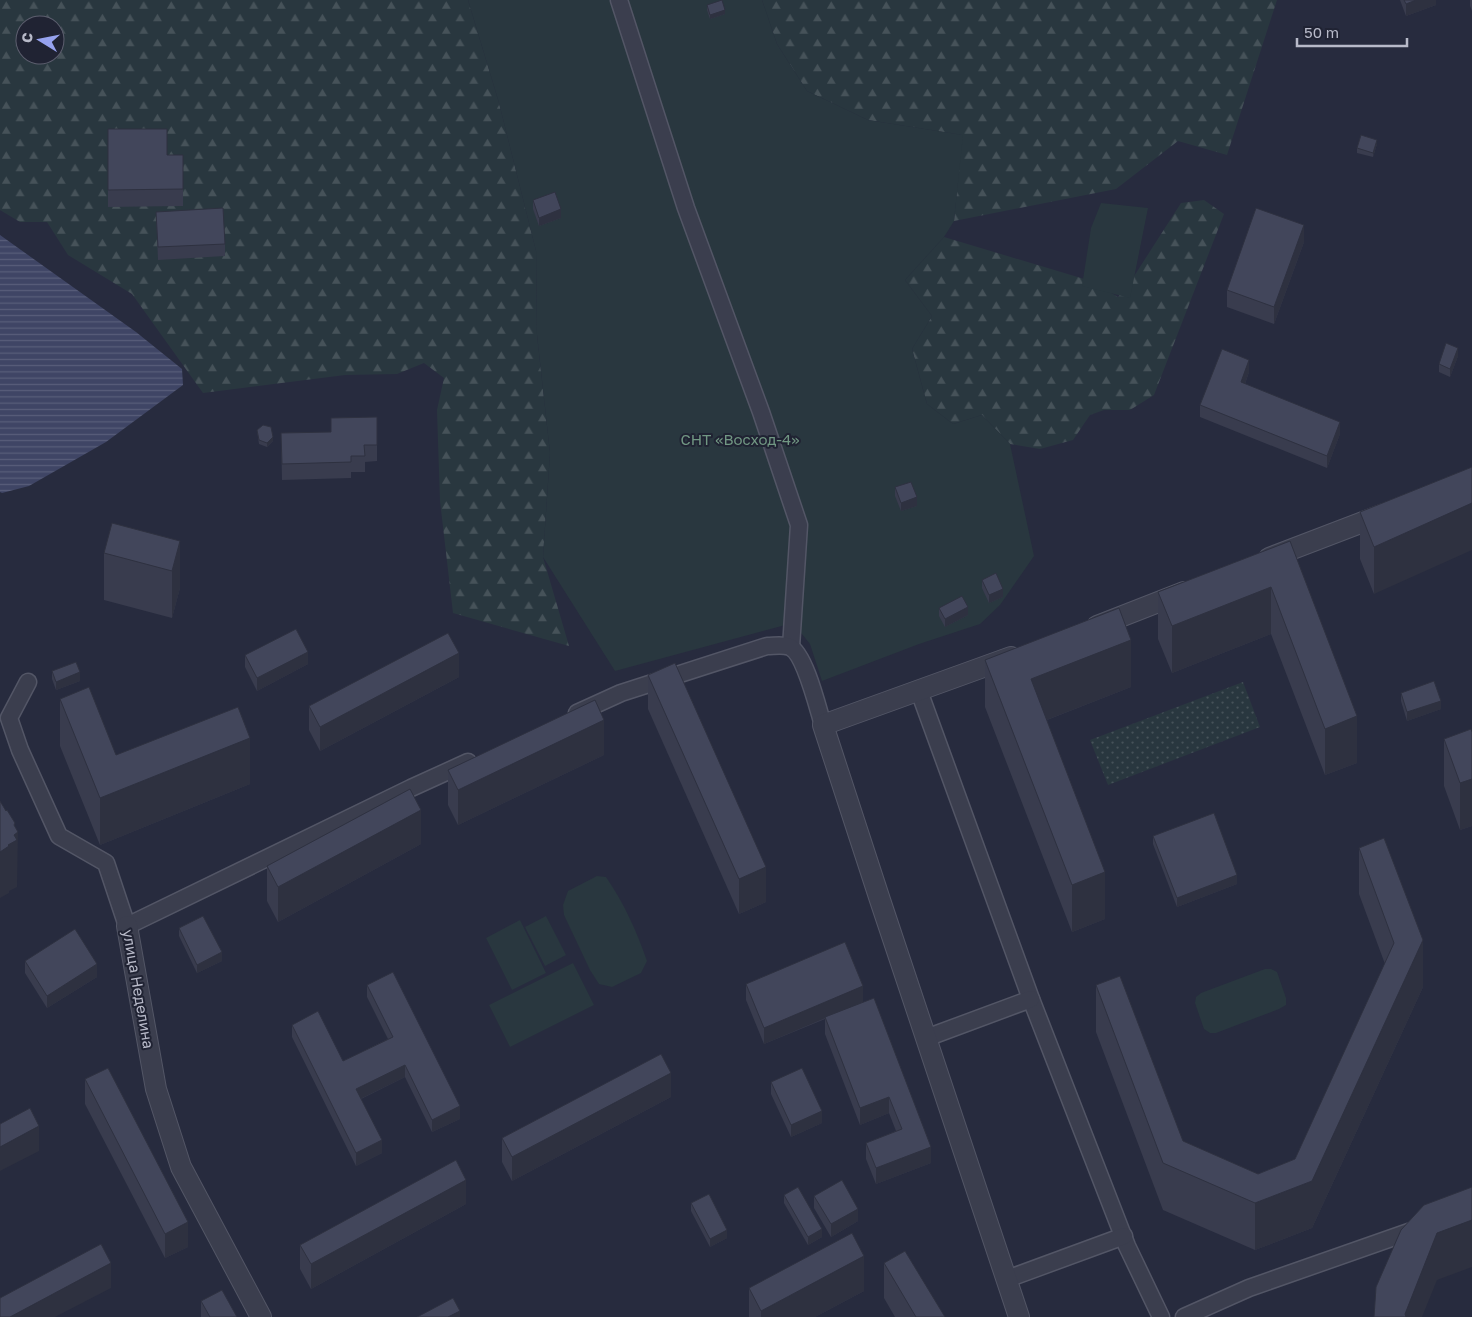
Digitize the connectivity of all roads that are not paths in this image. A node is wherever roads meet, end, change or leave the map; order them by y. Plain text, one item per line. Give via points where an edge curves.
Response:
1 (619, 0) edge
2 (1399, 508) edge
3 (1255, 564) edge
4 (1201, 585) edge
5 (1081, 632) edge
6 (791, 647) junction
7 (1026, 652) edge
8 (28, 682) dead end
9 (919, 690) junction
10 (566, 718) edge
11 (823, 725) junction
12 (484, 755) edge
13 (127, 926) junction
14 (1031, 999) junction
15 (926, 1038) junction
16 (1438, 1222) edge
17 (1124, 1236) junction
18 (1007, 1280) junction
19 (261, 1317) edge
20 (1020, 1317) edge
21 (1161, 1317) edge
22 (1184, 1317) edge

1 - 6 street via 686,208 800,525
2 - 3 street
4 - 5 street
6 - 10 street via 767,646 621,693
6 - 11 street via 806,671
7 - 9 street
8 - 13 street, улица Неделина via 9,718 20,750 59,836 106,863
9 - 11 street
9 - 14 street
11 - 15 street
12 - 13 street
13 - 19 street, улица Неделина via 156,1088 181,1168
14 - 15 street
14 - 17 street
15 - 18 street
16 - 22 street via 1249,1288
17 - 18 street
17 - 21 street
18 - 20 street

